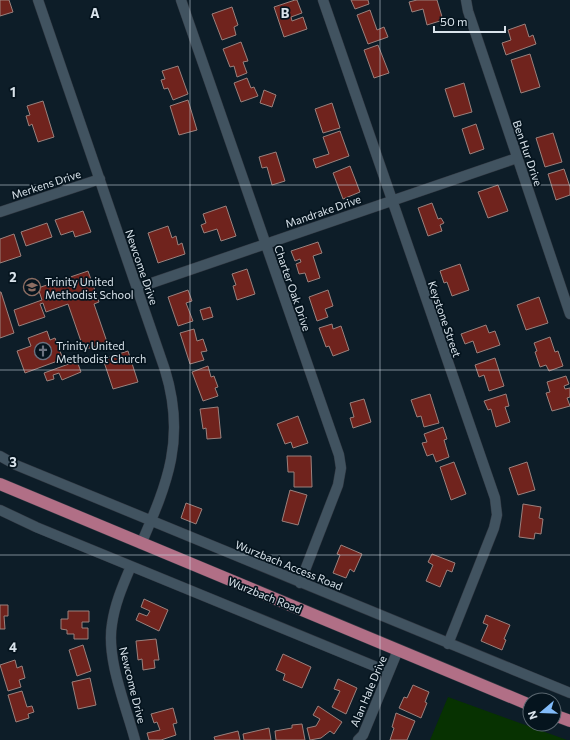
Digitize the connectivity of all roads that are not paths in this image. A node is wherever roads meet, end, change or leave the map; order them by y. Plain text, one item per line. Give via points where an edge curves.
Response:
1 (38, 0) edge
2 (181, 0) edge
3 (323, 0) edge
4 (466, 0) edge
5 (517, 158) junction
6 (100, 179) junction
7 (391, 200) junction
8 (0, 212) edge
9 (265, 243) junction
10 (137, 288) junction
11 (570, 314) edge
12 (0, 456) edge
13 (0, 484) edge
14 (0, 510) edge
15 (151, 521) junction
16 (141, 544) junction
17 (131, 566) junction
18 (300, 583) junction
19 (448, 644) junction
20 (398, 650) junction
21 (389, 672) junction
22 (570, 693) edge
23 (522, 702) edge
24 (135, 740) edge
25 (358, 740) edge

1 - 6 street, Newcome Drive
2 - 9 street, Charter Oak Drive
3 - 7 street, Keystone Street
4 - 5 street, Ben Hur Drive
5 - 7 street, Mandrake Drive
5 - 11 street, Ben Hur Drive
6 - 8 street, Merkens Drive
6 - 10 street, Newcome Drive
7 - 9 street, Mandrake Drive
7 - 19 street, Keystone Street via 495,498 494,528
9 - 10 street, Mandrake Drive
9 - 18 street, Charter Oak Drive via 339,455 341,468 338,485
10 - 15 street, Newcome Drive via 170,384 175,420 169,475
12 - 15 street, Wurzbach Access Road
13 - 16 main road, Wurzbach Road
14 - 17 street
15 - 16 street, Newcome Drive
15 - 18 street, Wurzbach Access Road
16 - 20 main road, Wurzbach Road
17 - 21 street
17 - 24 street, Newcome Drive via 117,601 110,635 115,668
18 - 19 street, Wurzbach Access Road
19 - 22 street, Wurzbach Access Road
20 - 21 street, Alan Hale Drive
20 - 23 main road, Wurzbach Road
21 - 25 street, Alan Hale Drive via 363,735

